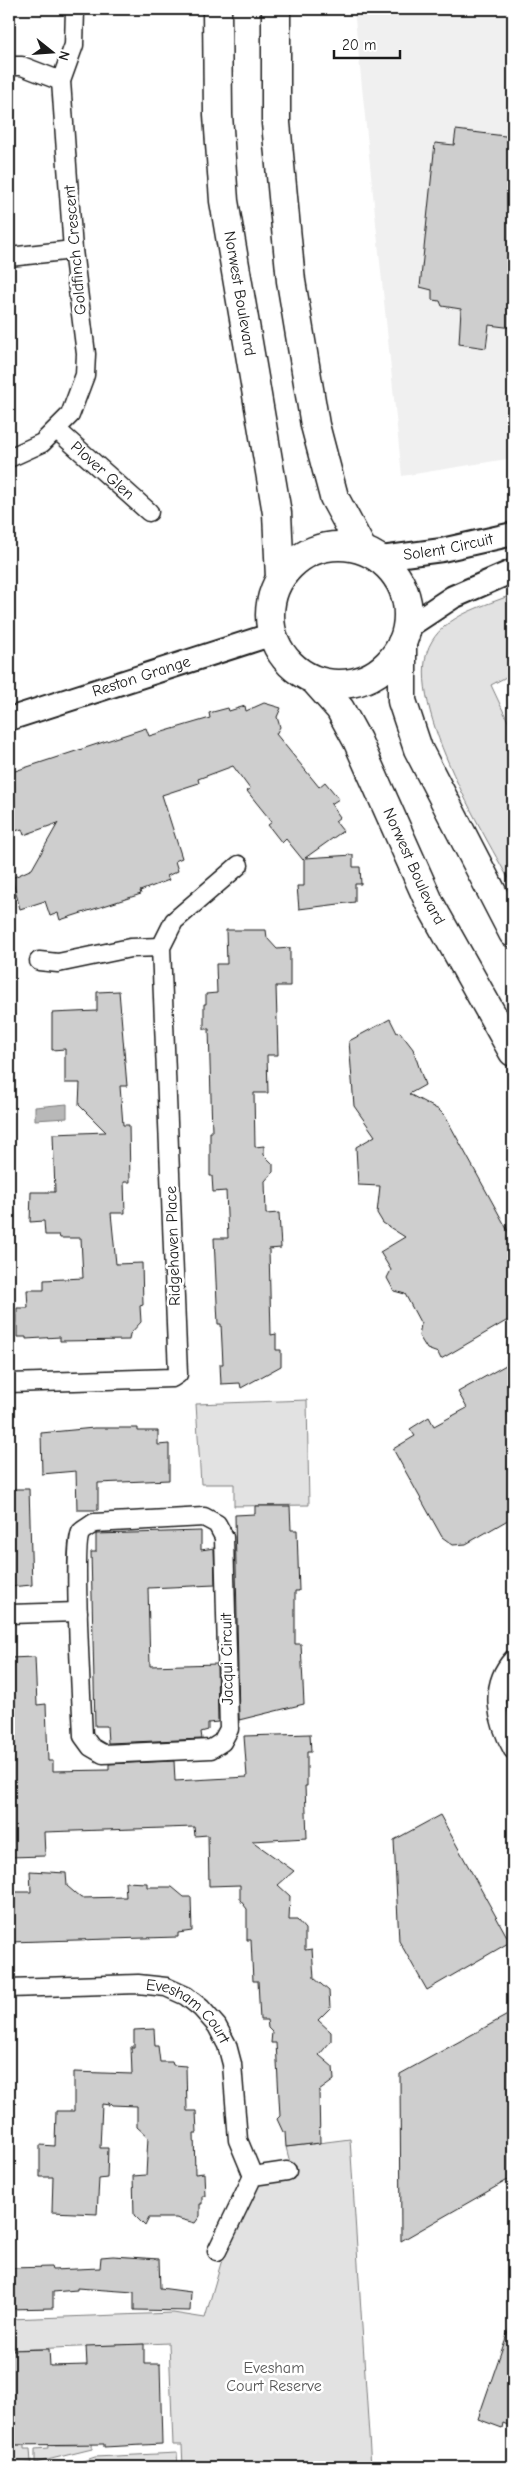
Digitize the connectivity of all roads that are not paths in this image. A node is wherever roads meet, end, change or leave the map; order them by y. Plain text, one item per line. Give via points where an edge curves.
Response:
1 (75, 9) edge
2 (217, 9) edge
3 (276, 9) edge
4 (9, 66) edge
5 (61, 81) junction
6 (73, 250) junction
7 (9, 257) edge
8 (57, 430) junction
9 (9, 458) edge
10 (148, 512) dead end
11 (513, 534) edge
12 (371, 553) junction
13 (513, 571) edge
14 (280, 578) junction
15 (272, 634) junction
16 (404, 636) junction
17 (316, 682) junction
18 (9, 718) edge
19 (239, 865) dead end
20 (513, 933) edge
21 (161, 947) junction
22 (39, 962) dead end
23 (513, 1052) edge
24 (9, 1383) edge
25 (78, 1612) junction
26 (9, 1614) edge
27 (513, 1659) edge
28 (513, 1750) edge
29 (9, 1988) edge
30 (287, 2170) dead end
31 (253, 2176) junction
32 (217, 2251) dead end

1 - 5 street, Goldfinch Crescent via 74,45
2 - 14 main road, Norwest Boulevard via 218,115 224,201 277,513
3 - 12 main road via 276,123 293,290 315,425 334,497
4 - 5 street via 22,66
5 - 6 street, Goldfinch Crescent
6 - 7 street
6 - 8 street, Goldfinch Crescent via 86,354 85,375 70,415
8 - 9 street, Goldfinch Crescent via 42,443
8 - 10 street, Plover Glen
11 - 12 street, Solent Circuit via 442,550
12 - 14 main road via 339,547 318,550 293,564
12 - 16 main road via 394,572 404,588 407,609
13 - 16 street via 453,597
14 - 15 main road via 270,610
15 - 17 main road via 282,656 297,672
15 - 18 street, Reston Grange
16 - 17 main road via 389,663 370,678 335,685
16 - 20 main road via 402,701 409,726
17 - 23 main road, Norwest Boulevard via 340,709 357,740 430,904
19 - 21 street, Ridgehaven Place via 174,921
21 - 22 street via 130,948 58,963
21 - 24 street, Ridgehaven Place via 178,1374 172,1378
25 - 25 street, Jacqui Circuit via 78,1546 81,1533 94,1523 204,1517 217,1524 224,1537 229,1729 222,1742 211,1749 103,1754 91,1747 83,1736
25 - 26 street
27 - 28 street via 500,1682 497,1698 498,1713
29 - 31 street, Evesham Court via 138,1984 166,1987 186,1996 217,2026 227,2044 232,2064 238,2140
30 - 31 street
31 - 32 street

